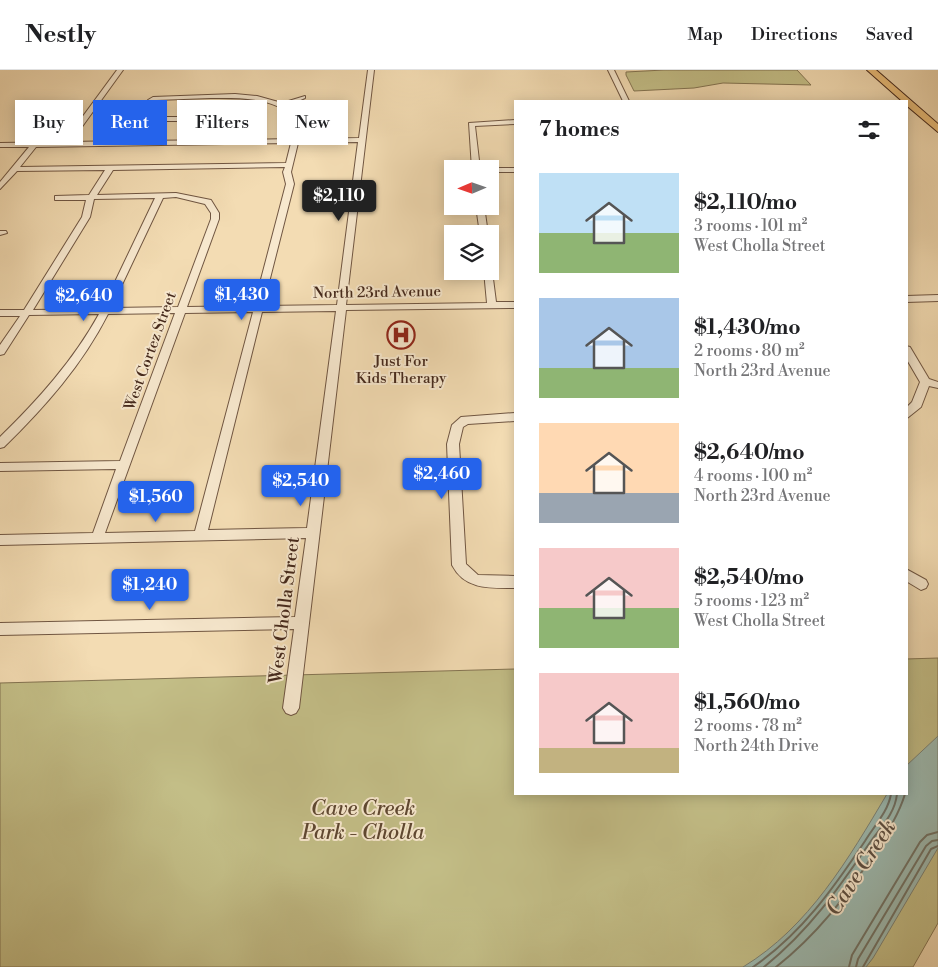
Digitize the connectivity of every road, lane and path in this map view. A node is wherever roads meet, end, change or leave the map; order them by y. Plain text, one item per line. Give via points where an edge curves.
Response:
1 (120, 70) edge
2 (370, 70) edge
3 (611, 70) edge
4 (871, 70) edge
5 (303, 97) dead end
6 (151, 100) edge
7 (296, 100) edge
8 (626, 100) edge
9 (905, 100) edge
10 (277, 103) edge
11 (908, 103) edge
12 (83, 121) edge
13 (514, 122) edge
14 (938, 129) edge
15 (348, 140) edge
16 (362, 140) junction
17 (0, 145) edge
18 (15, 145) edge
19 (34, 145) edge
20 (294, 145) edge
21 (475, 160) edge
22 (289, 166) junction
23 (110, 168) junction
24 (14, 169) junction
25 (499, 170) edge
26 (514, 170) edge
27 (0, 187) edge
28 (160, 195) junction
29 (92, 196) junction
30 (58, 198) dead end
31 (489, 280) edge
32 (938, 298) edge
33 (908, 299) edge
34 (492, 305) junction
35 (514, 305) edge
36 (340, 308) junction
37 (258, 309) junction
38 (182, 310) junction
39 (103, 312) junction
40 (0, 313) edge
41 (27, 313) junction
42 (0, 352) edge
43 (908, 353) edge
44 (924, 382) junction
45 (938, 385) edge
46 (44, 400) junction
47 (57, 401) dead end
48 (908, 413) edge
49 (514, 417) edge
50 (0, 444) edge
51 (124, 465) junction
52 (0, 467) edge
53 (312, 533) junction
54 (200, 536) junction
55 (97, 538) junction
56 (0, 540) edge
57 (908, 575) edge
58 (514, 582) edge
59 (921, 584) dead end
60 (301, 623) junction
61 (0, 629) edge
62 (290, 708) dead end

1 - 12 street
2 - 16 street, West Cholla Street
3 - 8 street
4 - 9 main road
5 - 7 street
6 - 10 street via 239,97
11 - 14 main road
13 - 21 street via 471,124
15 - 16 street
16 - 36 street, West Cholla Street
17 - 18 street
19 - 24 street
20 - 22 street
22 - 23 street
22 - 37 street via 290,184
23 - 24 street
23 - 29 street
24 - 27 street
25 - 26 street
28 - 29 street, West Cortez Street
28 - 38 street, West Cortez Street via 211,201 215,213
28 - 39 street
29 - 30 street, West Cortez Street
29 - 41 street via 86,217
31 - 34 street
32 - 33 street
34 - 35 street, North 23rd Avenue
34 - 36 street, North 23rd Avenue
36 - 37 street, North 23rd Avenue
36 - 53 street, West Cholla Street
37 - 38 street, North 23rd Avenue
37 - 54 street
38 - 39 street, North 23rd Avenue
38 - 51 street, West Cortez Street
39 - 41 street, North 23rd Avenue
39 - 46 street via 77,358
40 - 41 street, North 23rd Avenue
41 - 42 street
43 - 44 street
44 - 45 street
44 - 48 street via 917,404
46 - 47 street
46 - 50 street
49 - 58 street via 465,420 458,425 453,444 459,565 464,575 474,580
51 - 52 street
51 - 55 street, West Cortez Street
53 - 54 street
53 - 60 street, West Cholla Street
54 - 55 street
55 - 56 street
57 - 59 street
60 - 61 street
60 - 62 street, West Cholla Street

